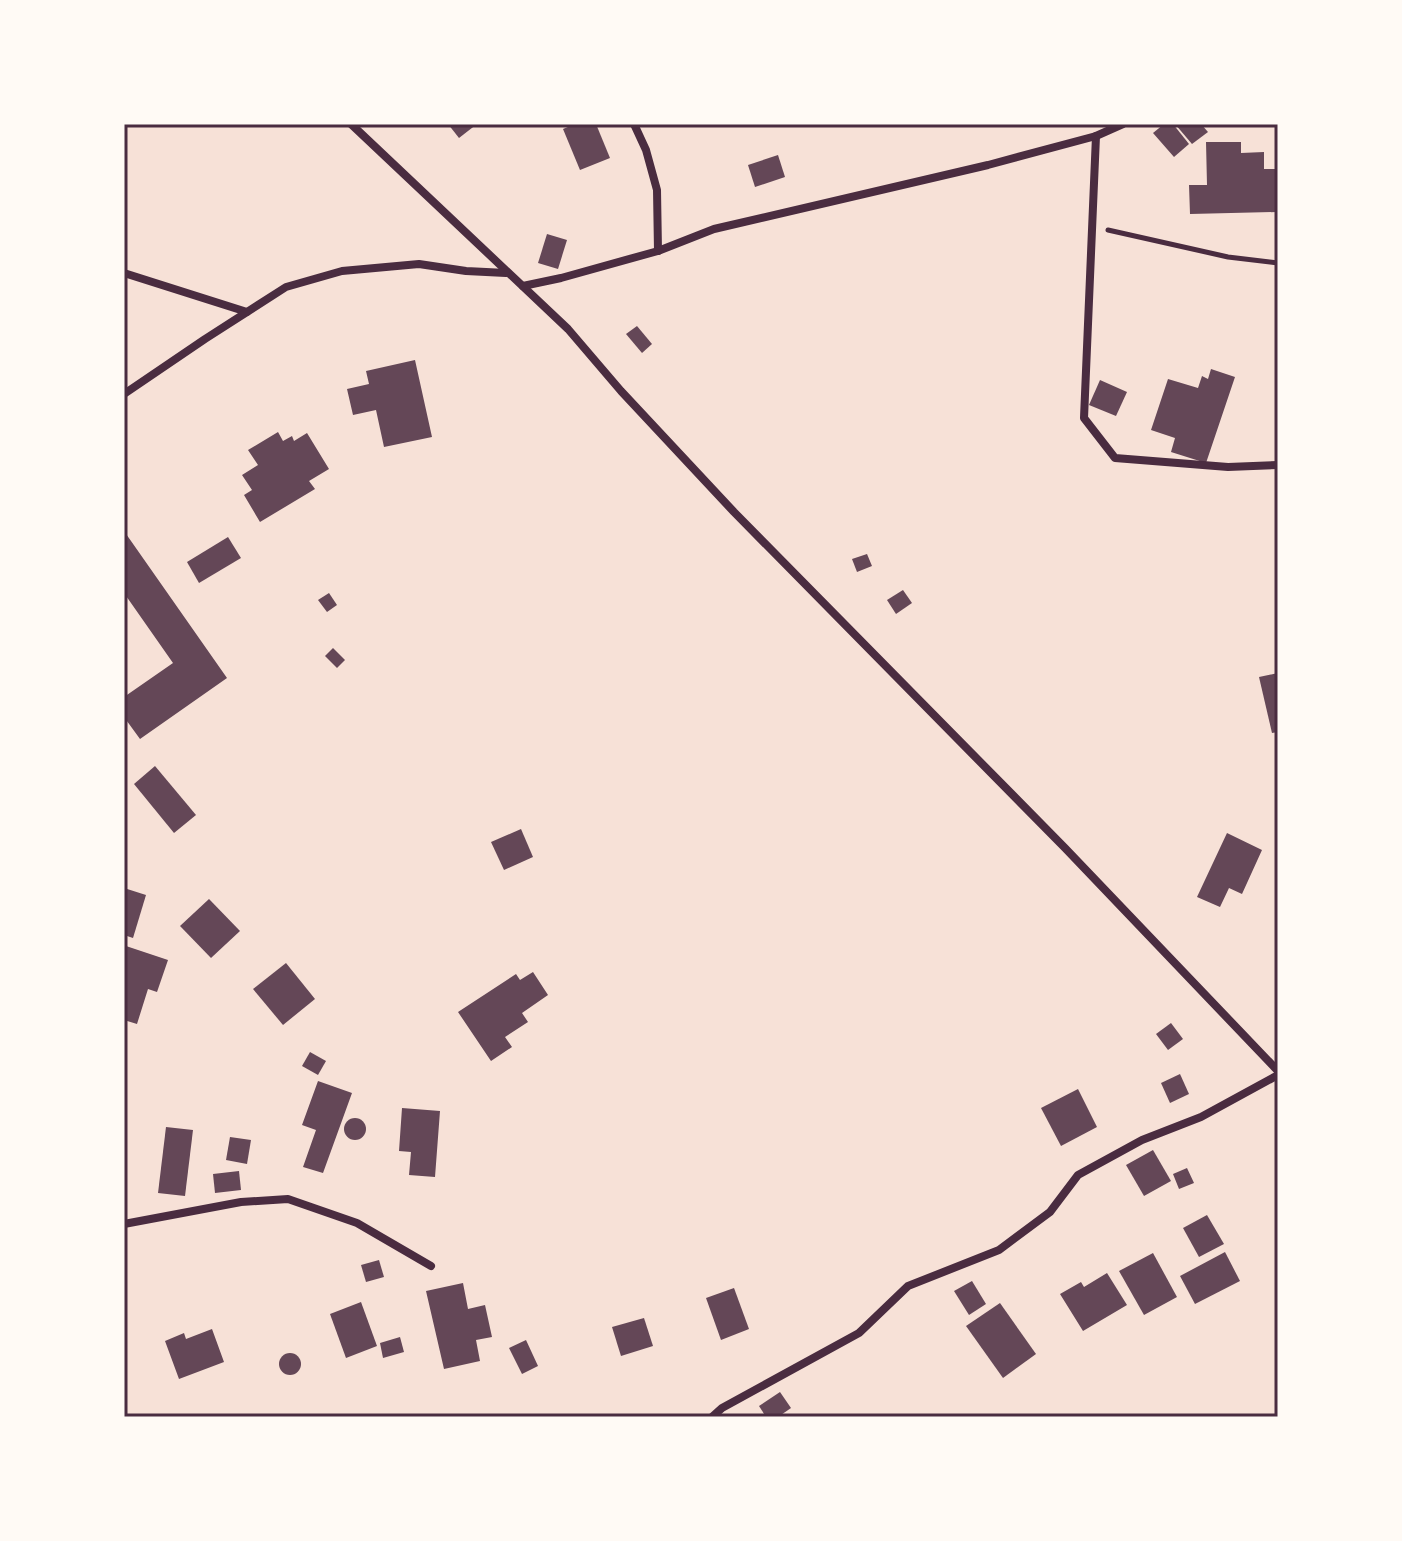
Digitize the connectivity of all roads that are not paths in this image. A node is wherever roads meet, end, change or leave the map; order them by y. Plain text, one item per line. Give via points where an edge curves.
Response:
1 (351, 124) edge
2 (634, 124) edge
3 (1123, 124) edge
4 (1096, 136) junction
5 (658, 251) junction
6 (124, 273) edge
7 (507, 273) junction
8 (523, 286) junction
9 (247, 312) junction
10 (124, 394) edge
11 (1278, 465) edge
12 (1278, 1073) edge
13 (124, 1224) edge
14 (431, 1266) dead end
15 (712, 1417) edge

1 - 7 street
2 - 5 street via 657,190
3 - 4 street
4 - 5 street via 714,229
4 - 11 street via 1084,418 1115,458 1228,467
5 - 8 street
6 - 9 street
7 - 8 street
7 - 9 street via 419,264 342,271 286,287
8 - 12 street via 734,512
9 - 10 street
12 - 15 street via 1201,1117 1142,1140 1078,1175 1050,1212 999,1250 908,1286 859,1333
13 - 14 street via 241,1202 288,1199 357,1223

